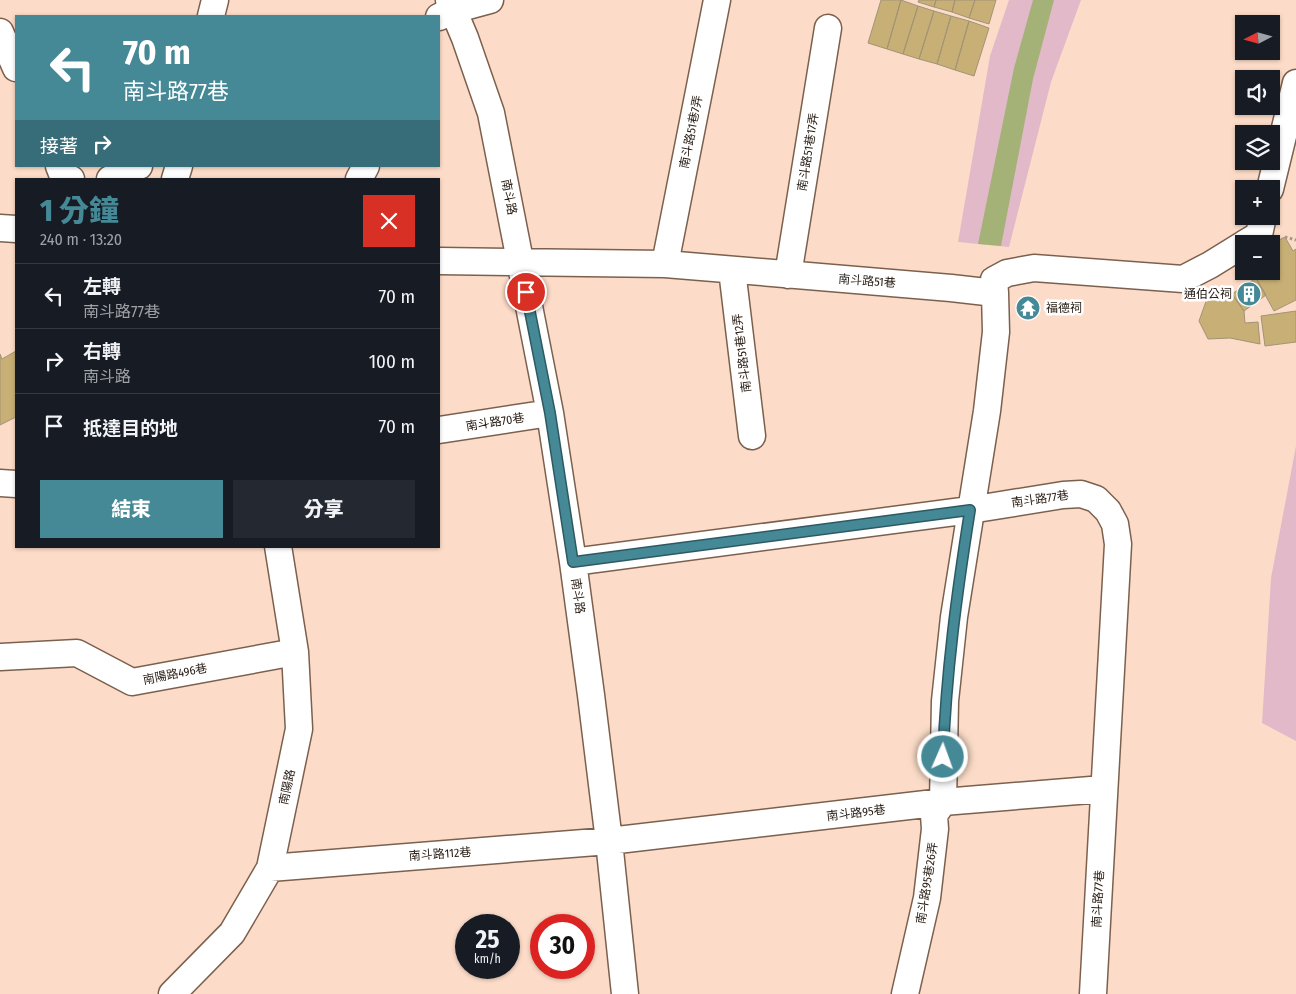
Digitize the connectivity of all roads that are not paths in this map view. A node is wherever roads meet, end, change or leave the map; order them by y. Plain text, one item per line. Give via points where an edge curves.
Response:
1 (215, 0) edge
2 (490, 0) edge
3 (717, 0) edge
4 (447, 9) edge
5 (211, 15) edge
6 (828, 28) dead end
7 (0, 32) edge
8 (440, 33) edge
9 (15, 66) edge
10 (1296, 83) edge
11 (60, 167) edge
12 (137, 167) edge
13 (69, 178) edge
14 (112, 178) edge
15 (1272, 180) edge
16 (0, 228) edge
17 (15, 229) edge
18 (1235, 247) edge
19 (440, 261) edge
20 (521, 262) junction
21 (665, 264) junction
22 (732, 270) junction
23 (788, 275) junction
24 (995, 294) junction
25 (550, 413) junction
26 (440, 430) edge
27 (752, 436) dead end
28 (0, 483) edge
29 (15, 484) edge
30 (970, 510) junction
31 (278, 548) edge
32 (573, 562) junction
33 (295, 652) junction
34 (0, 657) edge
35 (1103, 789) junction
36 (943, 802) junction
37 (610, 841) junction
38 (270, 868) junction
39 (172, 994) edge
40 (625, 994) edge
41 (905, 994) edge
42 (1093, 994) edge

1 - 5 street
2 - 4 street
3 - 21 street, 南斗路51巷7弄
4 - 8 street
4 - 20 street, 南斗路 via 476,66 491,113
6 - 23 street, 南斗路51巷17弄
7 - 9 street
10 - 15 street
11 - 13 street
12 - 14 street
16 - 17 street
18 - 24 street via 1183,279 1034,268 994,280
19 - 20 street, 南斗路51巷
20 - 21 street, 南斗路51巷
20 - 25 street, 南斗路
21 - 22 street, 南斗路51巷
22 - 23 street, 南斗路51巷
22 - 27 street, 南斗路51巷12弄
23 - 24 street, 南斗路51巷
24 - 30 street via 996,332 987,411
25 - 26 street, 南斗路70巷
25 - 32 street, 南斗路
28 - 29 street
30 - 32 street, 南斗路77巷
30 - 35 street, 南斗路77巷 via 1080,494 1096,499 1115,524 1118,544
30 - 36 street, 南斗路95巷26弄 via 945,701
31 - 33 street, 南陽路
32 - 37 street, 南斗路
33 - 34 street, 南陽路496巷 via 132,682 77,653
33 - 38 street, 南陽路 via 298,729
35 - 36 street, 南斗路95巷
35 - 42 street, 南斗路77巷
36 - 37 street, 南斗路95巷
36 - 41 street, 南斗路95巷26弄 via 934,815 927,898
37 - 38 street, 南斗路112巷
37 - 40 street, 南斗路
38 - 39 street, 南陽路 via 232,933

